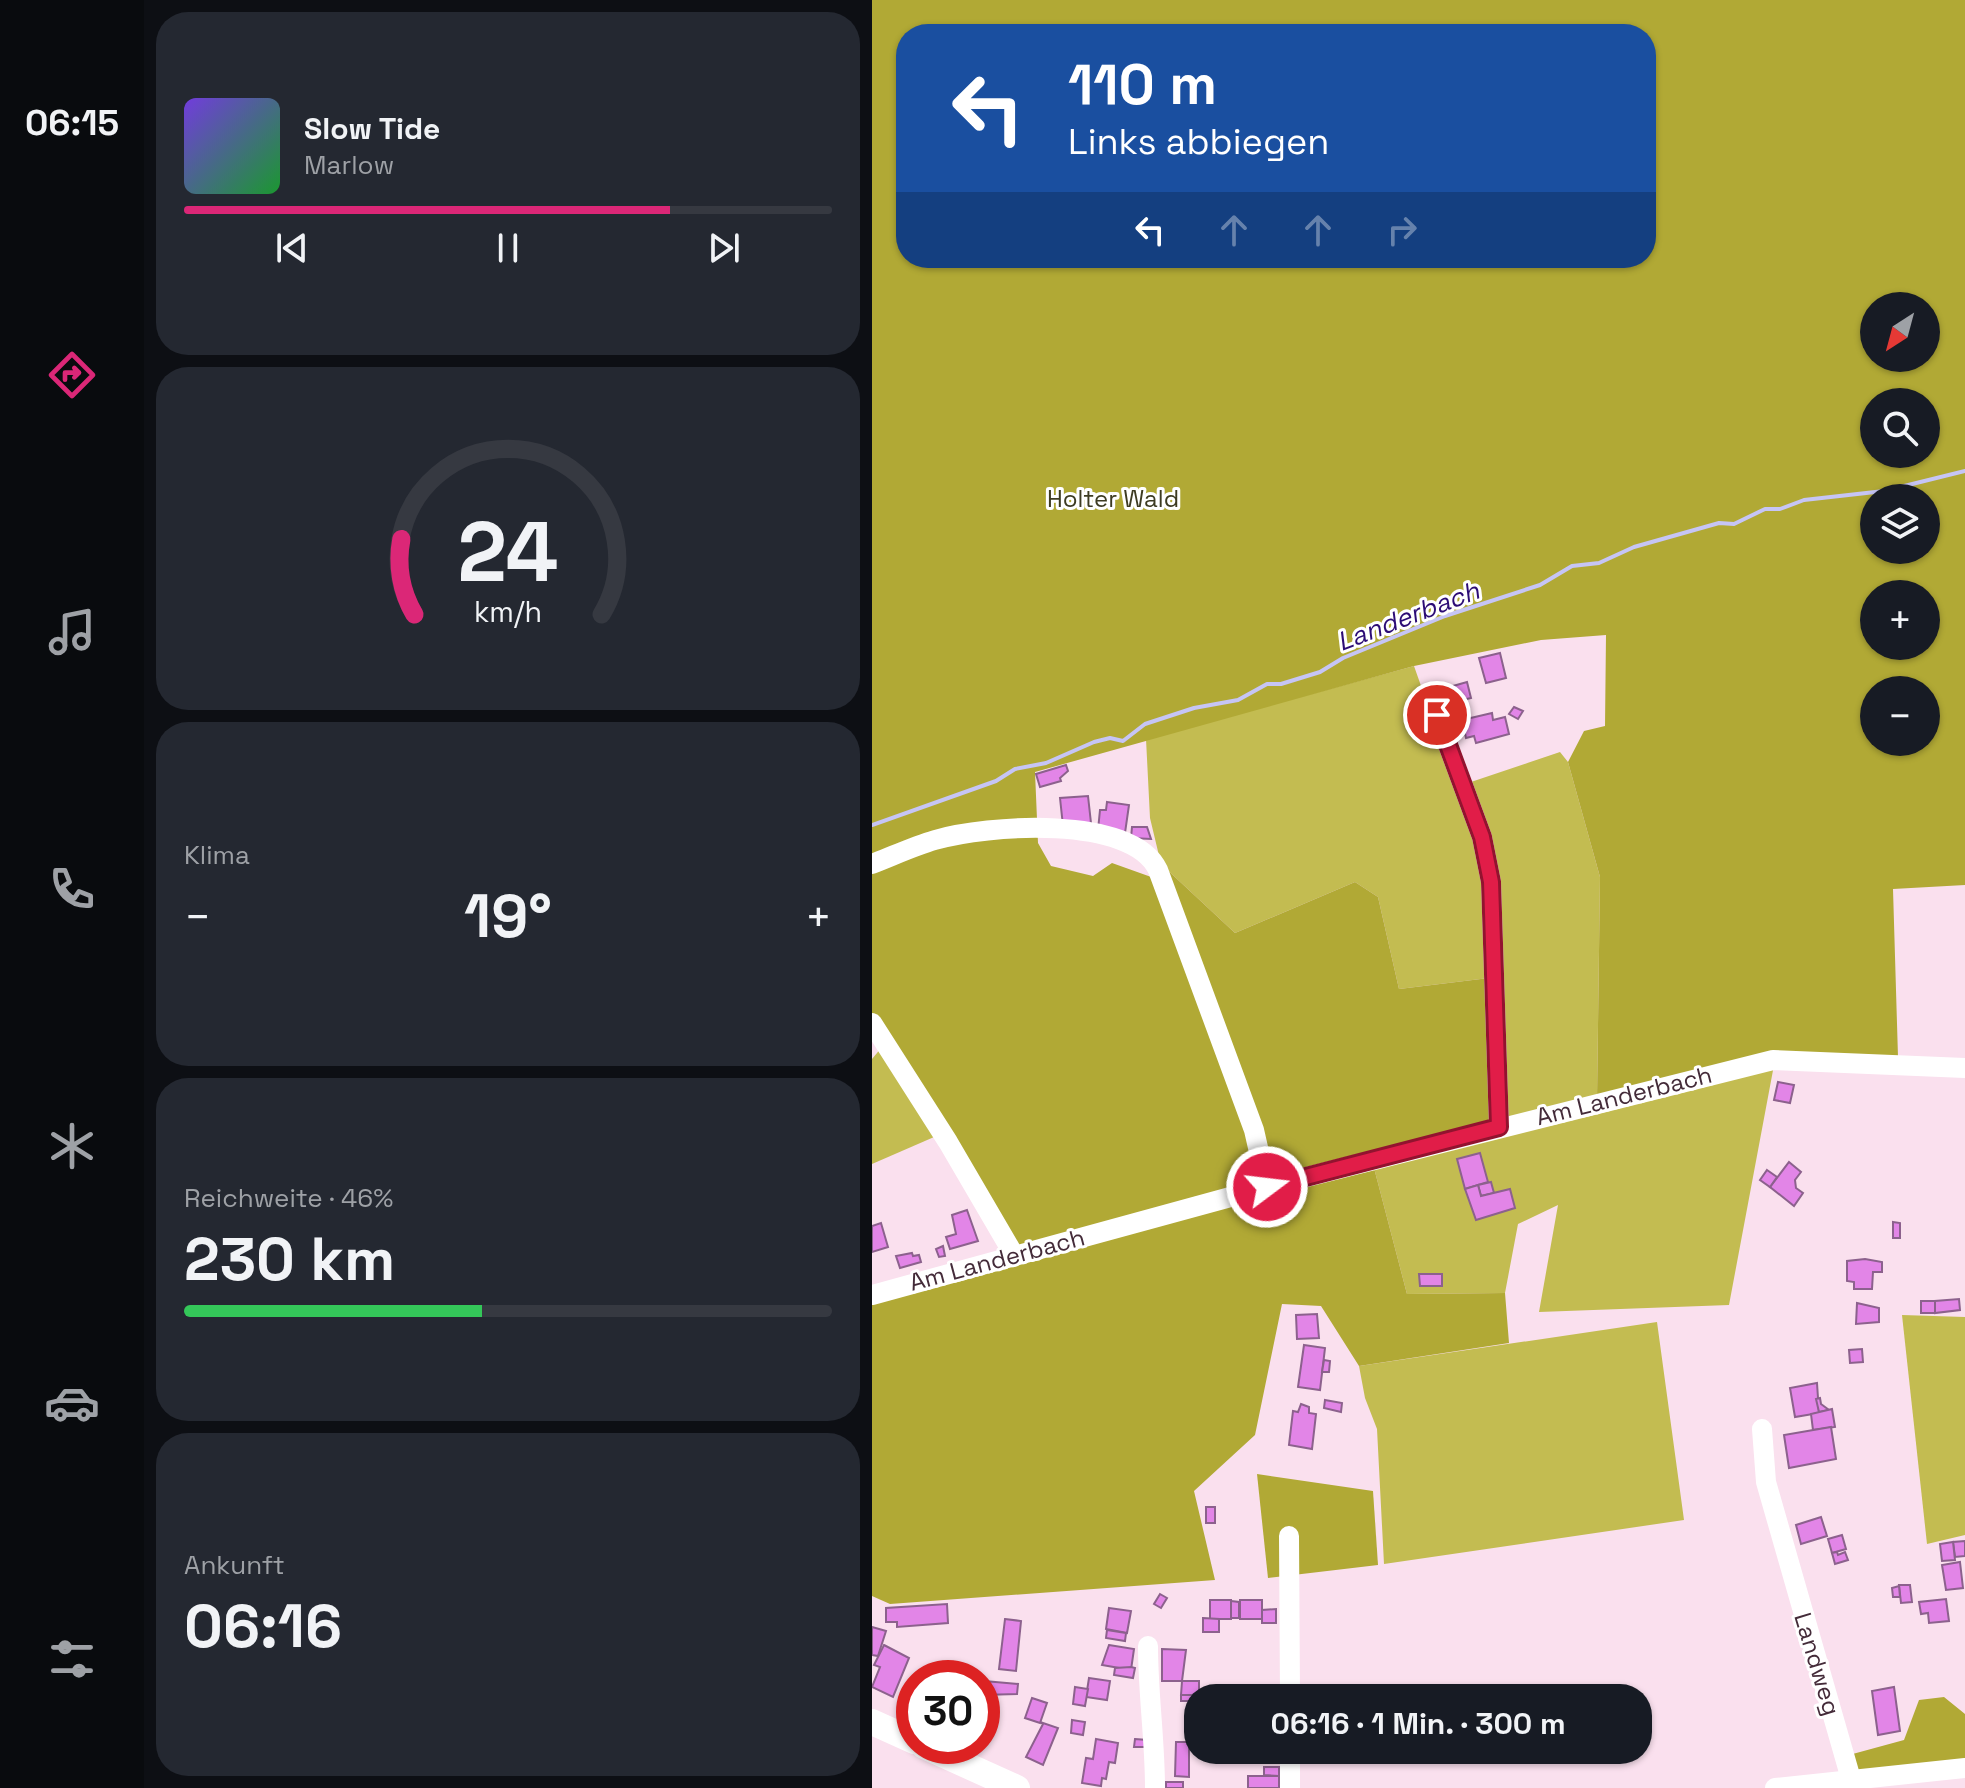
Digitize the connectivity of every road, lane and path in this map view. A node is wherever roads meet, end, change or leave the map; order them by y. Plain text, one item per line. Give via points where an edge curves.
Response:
1 (1437, 715) dead end
2 (872, 864) edge
3 (872, 1023) edge
4 (1965, 1068) edge
5 (1499, 1127) junction
6 (1267, 1187) junction
7 (1014, 1255) junction
8 (872, 1295) edge
9 (1762, 1429) dead end
10 (1289, 1536) dead end
11 (1148, 1646) dead end
12 (1290, 1684) edge
13 (872, 1722) edge
14 (896, 1733) edge
15 (964, 1764) edge
16 (1290, 1764) edge
17 (1965, 1768) edge
18 (1851, 1779) junction
19 (1017, 1788) edge
20 (1155, 1788) edge
21 (1290, 1788) edge
22 (1775, 1788) edge

1 - 5 street via 1482,837 1491,882
2 - 6 street via 936,840 1001,828 1047,826 1119,839 1144,850 1158,870 1254,1130
3 - 7 street
4 - 5 street, Am Landerbach via 1773,1060
5 - 6 street, Am Landerbach
6 - 7 street, Am Landerbach
7 - 8 street, Am Landerbach
9 - 18 street, Landweg via 1764,1469 1784,1550
10 - 12 street
11 - 20 street
13 - 14 main road
15 - 19 main road
16 - 21 street
17 - 18 street
18 - 22 street

